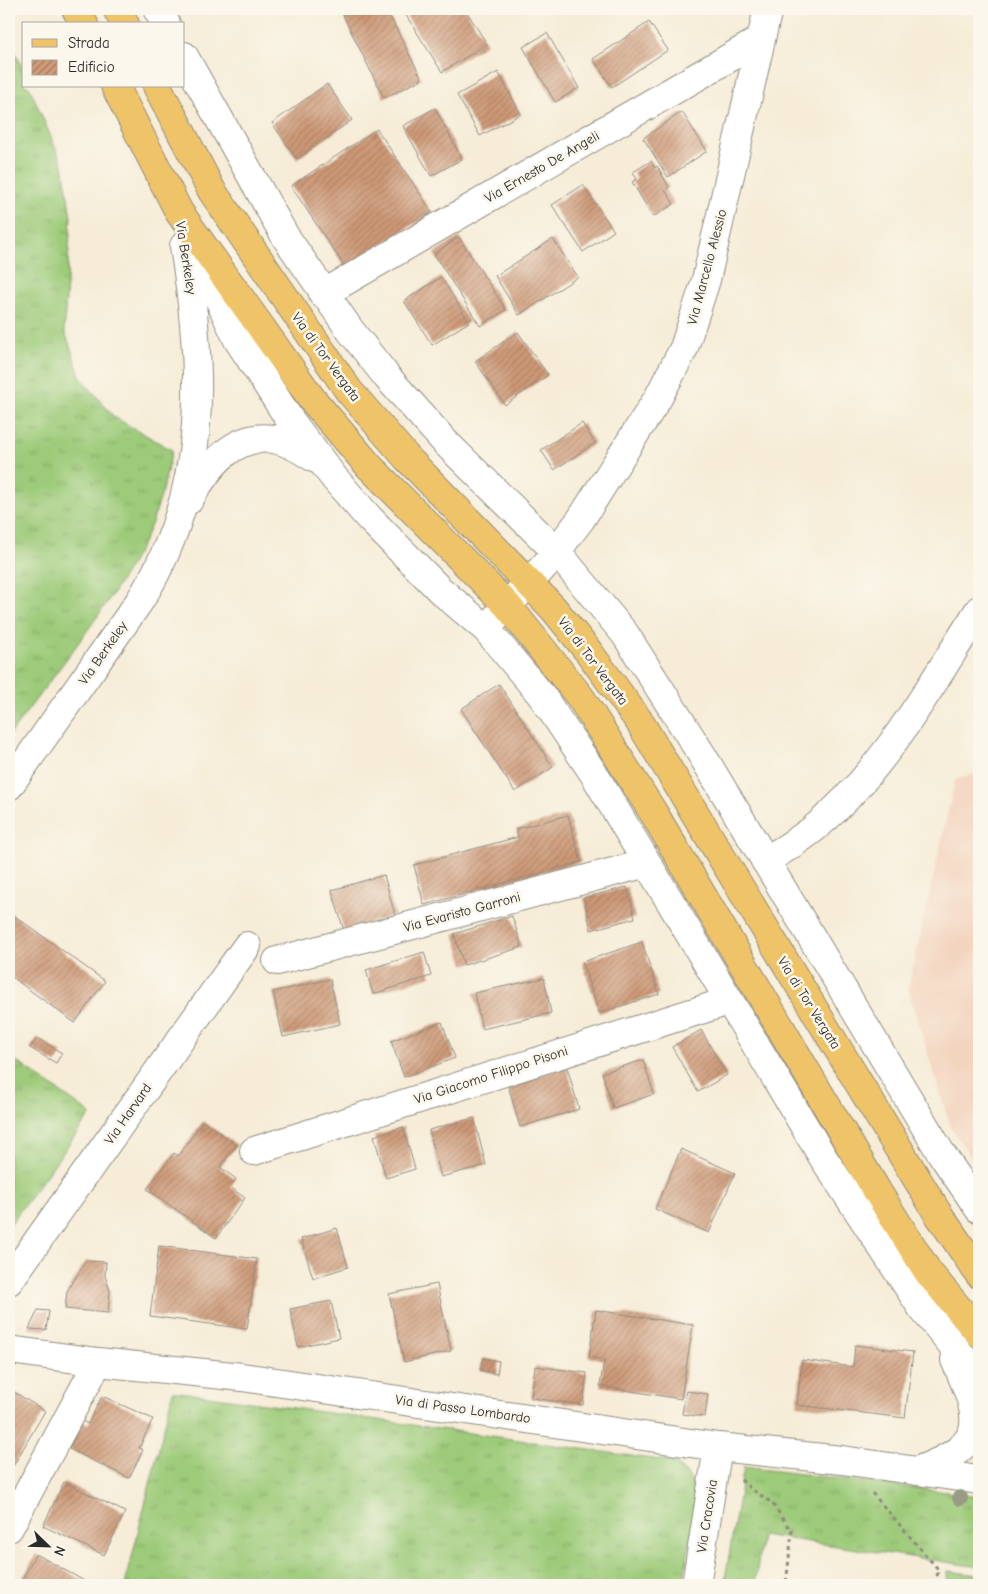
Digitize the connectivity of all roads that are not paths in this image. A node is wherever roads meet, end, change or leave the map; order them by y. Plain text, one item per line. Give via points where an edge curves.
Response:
1 (76, 9) edge
2 (117, 9) edge
3 (157, 9) edge
4 (768, 9) edge
5 (83, 22) edge
6 (124, 22) edge
7 (165, 22) edge
8 (760, 40) junction
9 (185, 58) edge
10 (116, 88) edge
11 (158, 88) edge
12 (179, 212) junction
13 (323, 294) junction
14 (322, 462) junction
15 (182, 512) junction
16 (557, 552) junction
17 (529, 583) junction
18 (507, 606) junction
19 (979, 610) edge
20 (486, 629) junction
21 (9, 786) edge
22 (765, 861) junction
23 (647, 862) junction
24 (247, 946) dead end
25 (277, 961) dead end
26 (729, 1000) junction
27 (254, 1151) dead end
28 (979, 1209) edge
29 (979, 1274) edge
30 (9, 1282) edge
31 (979, 1333) edge
32 (944, 1336) junction
33 (9, 1350) edge
34 (98, 1362) junction
35 (979, 1377) edge
36 (718, 1446) junction
37 (918, 1470) junction
38 (979, 1480) edge
39 (9, 1528) edge
40 (696, 1585) edge

1 - 5 main road
2 - 6 main road
3 - 7 street
4 - 8 street, Via Marcello Alessio
8 - 13 street, Via Ernesto De Angeli
8 - 16 street, Via Marcello Alessio via 706,280 684,348 658,398
9 - 13 street via 286,236
10 - 12 main road
11 - 17 main road, Via di Tor Vergata via 212,191 333,370 407,458
12 - 14 street via 238,340 290,420
12 - 15 street, Via Berkeley via 198,362 195,436
12 - 18 main road via 337,431
13 - 16 street via 387,377 433,428 473,472
14 - 15 street, Via Berkeley via 278,440 247,440 219,458 194,489
14 - 20 street via 350,498 440,590
15 - 21 street, Via Berkeley via 170,546 148,588
16 - 17 street, Via Marcello Alessio
16 - 22 street via 625,634
17 - 18 street, Via Marcello Alessio
17 - 29 main road, Via di Tor Vergata via 588,651 639,721 936,1212
18 - 20 street, Via Marcello Alessio
18 - 31 main road via 566,677 596,721 877,1191 928,1272
19 - 22 street via 899,733 865,777 819,824
20 - 23 street via 524,673 563,727
22 - 28 street via 941,1153
23 - 25 street, Via Evaristo Garroni
23 - 26 street
24 - 30 street, Via Harvard
26 - 27 street, Via Giacomo Filippo Pisoni
26 - 32 street via 824,1159
32 - 35 street
32 - 37 street, Via di Passo Lombardo via 971,1396 976,1414 974,1429 956,1454
33 - 34 street, Via di Passo Lombardo
34 - 36 street, Via di Passo Lombardo via 242,1377
34 - 39 street
36 - 37 street, Via di Passo Lombardo
36 - 40 street, Via Cracovia
37 - 38 street, Via di Passo Lombardo

